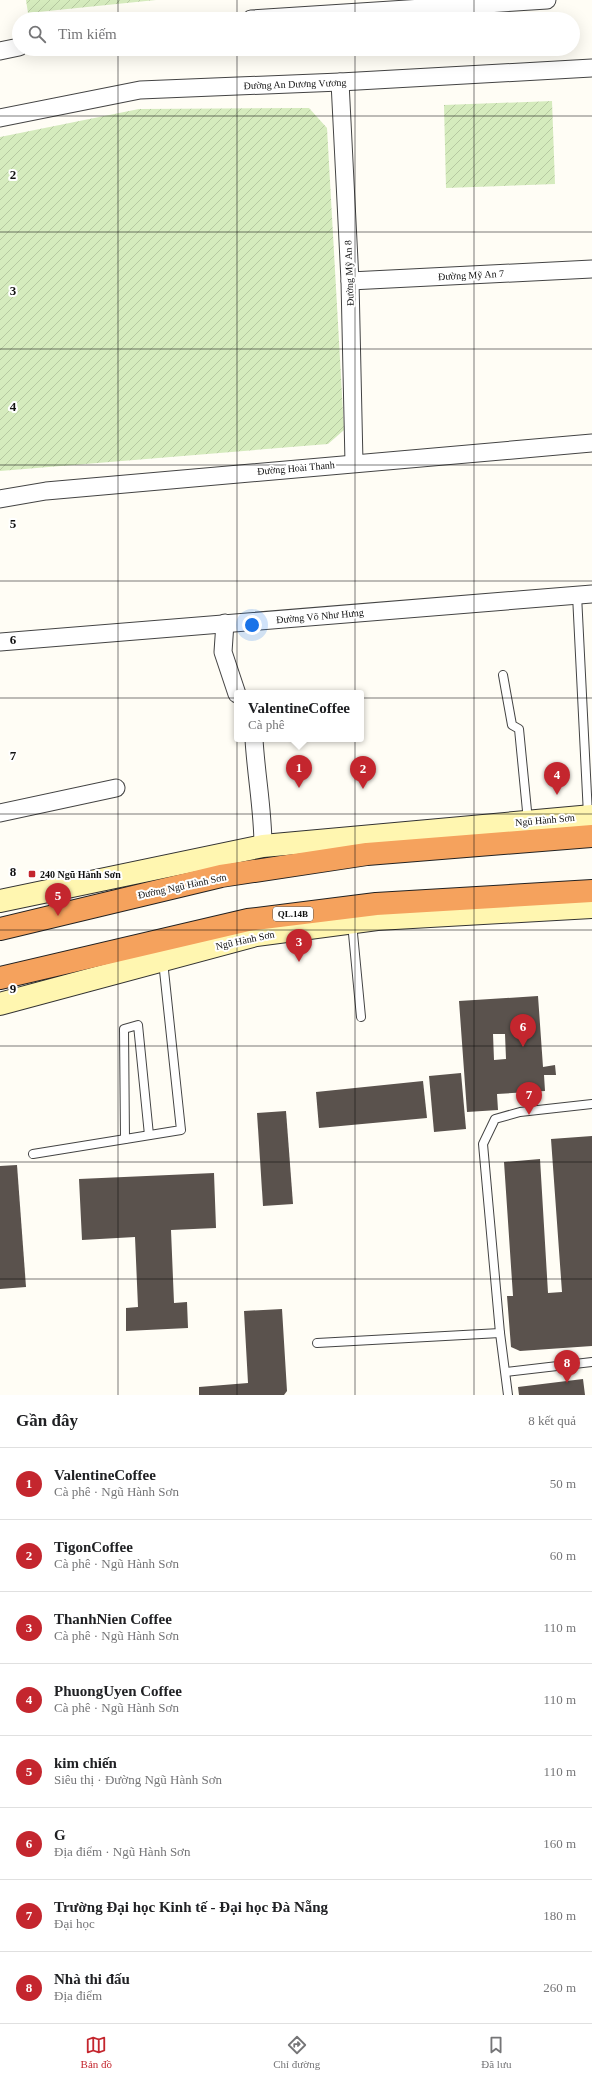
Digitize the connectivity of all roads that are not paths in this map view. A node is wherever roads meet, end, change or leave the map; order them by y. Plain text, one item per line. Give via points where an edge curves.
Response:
1 (547, 0) edge
2 (360, 12) edge
3 (12, 49) edge
4 (0, 51) edge
5 (592, 68) edge
6 (340, 82) junction
7 (0, 118) edge
8 (592, 269) edge
9 (350, 281) junction
10 (592, 443) edge
11 (354, 463) junction
12 (0, 499) edge
13 (584, 594) edge
14 (225, 623) junction
15 (0, 642) edge
16 (503, 675) dead end
17 (236, 690) edge
18 (254, 742) edge
19 (116, 788) dead end
20 (0, 813) edge
21 (528, 822) junction
22 (591, 822) edge
23 (263, 846) junction
24 (367, 854) joint
25 (592, 891) edge
26 (0, 901) edge
27 (592, 907) edge
28 (352, 922) junction
29 (0, 929) edge
30 (162, 950) junction
31 (0, 978) edge
32 (0, 1004) edge
33 (361, 1017) dead end
34 (592, 1104) edge
35 (149, 1135) junction
36 (125, 1139) junction
37 (33, 1154) dead end
38 (500, 1333) junction
39 (317, 1343) dead end
40 (592, 1362) edge
41 (506, 1372) junction
42 (508, 1395) edge

1 - 2 street
3 - 4 street
5 - 6 street, Đường An Dương Vương
6 - 7 street, Đường An Dương Vương via 140,90
6 - 9 street, Đường Mỹ An 8
8 - 9 street, Đường Mỹ An 7
9 - 11 street, Đường Mỹ An 8
10 - 11 street, Đường Hoài Thanh
11 - 12 street, Đường Hoài Thanh via 46,491
13 - 14 street, Đường Võ Như Hưng
13 - 22 lane
14 - 15 street, Đường Võ Như Hưng
14 - 17 street via 223,652
16 - 21 lane via 512,725 519,729
18 - 23 street
19 - 20 street
21 - 22 main road, Ngũ Hành Sơn
21 - 23 main road, Ngũ Hành Sơn
22 - 24 highway, Ngũ Hành Sơn
23 - 26 main road, Ngũ Hành Sơn
24 - 29 highway, Đường Ngũ Hành Sơn via 221,876
25 - 30 highway, Ngũ Hành Sơn / QL.14B via 376,904 248,920
27 - 28 main road, Ngũ Hành Sơn
28 - 30 main road, Ngũ Hành Sơn
28 - 33 lane
30 - 31 highway, Ngũ Hành Sơn / QL.14B
30 - 32 main road, Ngũ Hành Sơn
30 - 35 lane via 181,1130
34 - 38 lane via 520,1112 495,1119 483,1144
35 - 36 lane
35 - 36 lane via 138,1025 124,1029
36 - 37 lane
38 - 39 lane
38 - 41 lane
40 - 41 lane
41 - 42 lane

